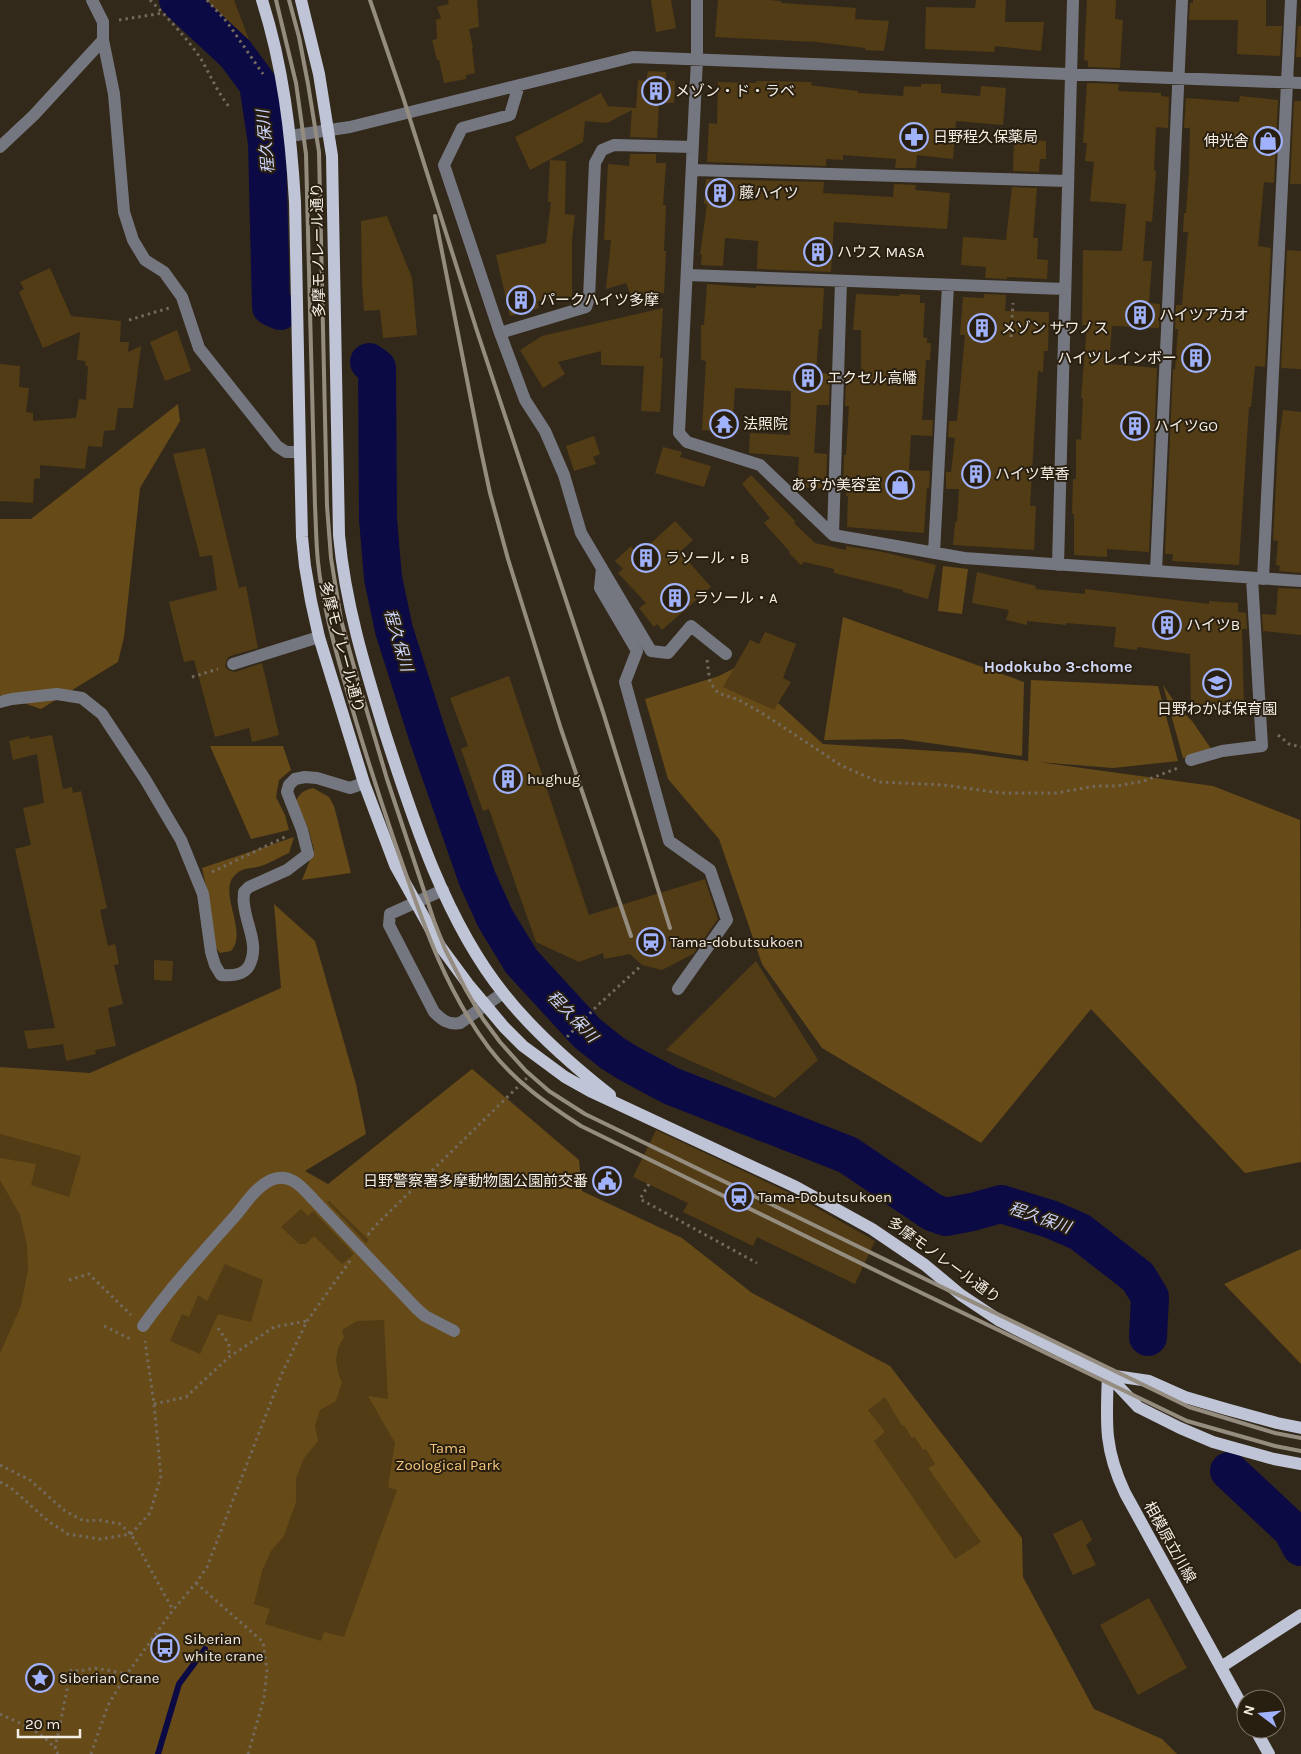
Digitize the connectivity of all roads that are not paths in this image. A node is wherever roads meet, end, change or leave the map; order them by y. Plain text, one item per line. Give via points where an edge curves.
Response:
1 (92, 0) edge
2 (262, 0) edge
3 (301, 0) edge
4 (697, 0) edge
5 (1073, 0) edge
6 (1182, 0) edge
7 (1291, 0) edge
8 (103, 40) junction
9 (697, 59) junction
10 (1071, 74) junction
11 (1179, 78) junction
12 (1294, 83) edge
13 (519, 86) junction
14 (329, 130) junction
15 (290, 136) junction
16 (0, 147) edge
17 (693, 147) junction
18 (692, 170) junction
19 (1068, 181) junction
20 (687, 275) junction
21 (841, 281) junction
22 (948, 285) junction
23 (1065, 289) junction
24 (500, 333) junction
25 (300, 452) junction
26 (833, 535) junction
27 (934, 553) junction
28 (1058, 564) junction
29 (602, 568) junction
30 (1156, 571) junction
31 (1258, 578) junction
32 (1301, 581) edge
33 (319, 637) junction
34 (726, 654) dead end
35 (233, 664) road end
36 (0, 702) edge
37 (1191, 760) road end
38 (364, 783) junction
39 (443, 890) junction
40 (415, 902) junction
41 (678, 990) dead end
42 (503, 993) junction
43 (486, 1006) junction
44 (625, 1107) junction
45 (142, 1326) road end
46 (454, 1331) dead end
47 (1108, 1375) junction
48 (1301, 1428) edge
49 (1301, 1464) edge
50 (1301, 1615) edge
51 (1221, 1667) junction
52 (1236, 1695) edge
53 (1261, 1739) edge
54 (1269, 1754) edge

1 - 8 street via 103,22
2 - 15 main road, 多摩モノレール通り via 283,82
3 - 14 main road, 多摩モノレール通り
4 - 9 street
5 - 10 street
6 - 11 street
7 - 12 street
8 - 16 street
8 - 25 street via 114,94 124,212 133,240 145,260 164,272 182,297 200,348 277,446 286,452
9 - 10 street
9 - 13 street via 633,57
9 - 17 street
10 - 11 street
10 - 19 street
11 - 12 street
11 - 30 street
12 - 31 street
13 - 14 street
13 - 24 street via 510,115 462,128 444,165
14 - 15 street
14 - 39 main road, 多摩モノレール通り via 334,201 342,562 355,630 372,689 402,783
15 - 25 main road, 多摩モノレール通り via 295,202
17 - 18 street
17 - 24 street via 614,145 602,150 595,163 586,307
18 - 19 street
18 - 20 street
19 - 23 street
20 - 21 street
20 - 26 street via 680,433 687,442 760,465
21 - 22 street
21 - 26 street
22 - 23 street
22 - 27 street
23 - 28 street
24 - 29 street via 525,400 545,431 564,476 581,533
25 - 33 main road, 多摩モノレール通り via 302,537
26 - 27 street
27 - 28 street
28 - 30 street
29 - 34 street via 651,651 668,653 691,626
29 - 41 street via 600,588 637,651 626,682 670,841 710,870 726,920
30 - 31 street
31 - 32 street
31 - 37 street via 1262,746
33 - 35 street
33 - 38 main road, 多摩モノレール通り
36 - 38 street via 57,694 82,698 102,714 181,840 203,894 211,952 221,975 233,976 246,970 252,960 254,947 244,892 287,870 308,854 287,792 289,785 295,779 305,777 350,788
38 - 40 main road, 多摩モノレール通り via 395,866
39 - 40 street
39 - 42 main road, 多摩モノレール通り via 465,934
40 - 43 main road, 多摩モノレール通り via 440,946
40 - 43 street via 390,914 389,925 434,1012 443,1021 460,1024
42 - 43 street
42 - 44 main road, 多摩モノレール通り via 556,1049
43 - 44 main road, 多摩モノレール通り via 523,1046 543,1062 565,1077
44 - 47 main road, 多摩モノレール通り via 796,1187 864,1224 1000,1321
45 - 46 street, bridge via 260,1187 272,1179 284,1178 297,1182 417,1309
47 - 48 main road, 多摩モノレール通り via 1149,1381 1226,1410
47 - 49 main road, 多摩モノレール通り via 1138,1407 1180,1428 1213,1442
47 - 51 main road, 相模原立川線 via 1106,1421 1114,1471
50 - 51 main road
51 - 52 main road, 相模原立川線
53 - 54 main road

